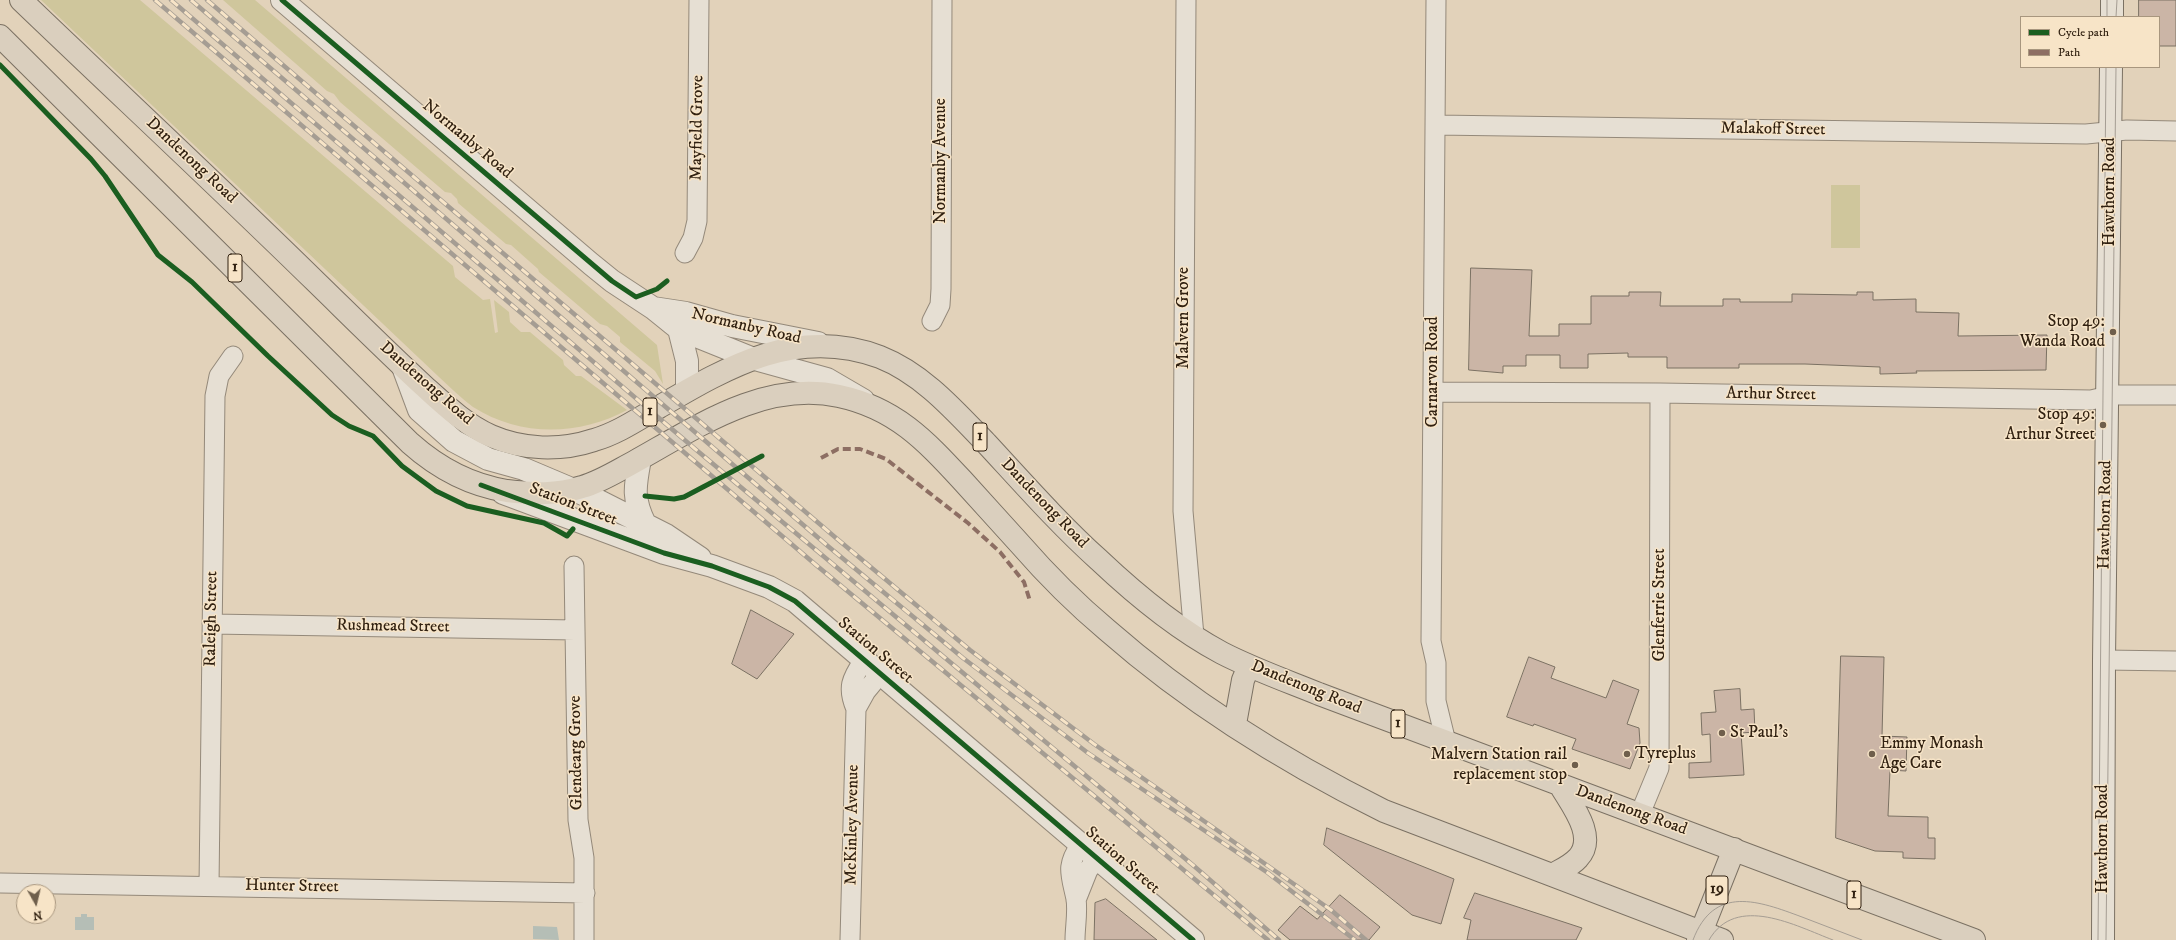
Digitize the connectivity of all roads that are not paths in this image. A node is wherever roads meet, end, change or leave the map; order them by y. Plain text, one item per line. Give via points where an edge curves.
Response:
1 (21, 0) edge
2 (282, 0) edge
3 (699, 0) edge
4 (942, 0) edge
5 (1186, 0) edge
6 (1436, 0) edge
7 (2112, 0) edge
8 (2112, 16) edge
9 (0, 36) edge
10 (2112, 68) edge
11 (1436, 125) junction
12 (2111, 131) junction
13 (2176, 131) edge
14 (685, 253) dead end
15 (653, 308) junction
16 (932, 321) dead end
17 (679, 329) junction
18 (838, 347) junction
19 (233, 356) dead end
20 (751, 358) junction
21 (403, 367) junction
22 (687, 390) junction
23 (1433, 392) junction
24 (1660, 393) junction
25 (2176, 395) edge
26 (2108, 396) junction
27 (882, 411) junction
28 (640, 459) junction
29 (481, 485) junction
30 (574, 489) junction
31 (645, 524) junction
32 (574, 566) dead end
33 (712, 566) junction
34 (212, 624) junction
35 (575, 630) junction
36 (1194, 636) junction
37 (864, 660) junction
38 (2104, 660) junction
39 (2176, 661) edge
40 (1249, 666) junction
41 (880, 674) junction
42 (856, 710) junction
43 (1235, 724) junction
44 (1446, 742) junction
45 (1560, 785) junction
46 (1640, 814) junction
47 (1081, 844) junction
48 (1734, 849) junction
49 (1098, 859) junction
50 (1552, 875) junction
51 (0, 883) edge
52 (209, 886) junction
53 (585, 893) junction
54 (1076, 900) junction
55 (1699, 936) edge
56 (584, 940) edge
57 (850, 940) edge
58 (1075, 940) edge
59 (1193, 940) edge
60 (1722, 940) edge
61 (1974, 940) edge
62 (2103, 940) edge

1 - 21 main road, Dandenong Road / 1 via 234,201
2 - 15 street, Normanby Road via 591,264
3 - 14 street, Mayfield Grove via 697,221 693,238
4 - 16 street, Normanby Avenue via 941,289 940,305
5 - 36 street, Malvern Grove via 1183,511
6 - 11 street, Carnarvon Road
7 - 8 street
9 - 29 main road, 1 via 410,443 450,473
10 - 12 street, Hawthorn Road
11 - 12 street, Malakoff Street via 2086,134
11 - 23 street, Carnarvon Road
12 - 13 street, Malakoff Street
12 - 26 street, Hawthorn Road
15 - 17 street, Normanby Road
15 - 18 street, Normanby Road
17 - 20 street, Normanby Road
17 - 22 street via 687,361
18 - 20 main road, Dandenong Road / 1 via 789,347
18 - 36 main road, Dandenong Road / 1 via 882,358 931,388 1099,561
19 - 34 street, Raleigh Street via 219,376 215,396
20 - 22 main road, Dandenong Road / 1
20 - 27 street, Normanby Road via 827,379
21 - 22 main road, Dandenong Road / 1 via 459,417 480,430 502,440 538,447 569,447 602,438
21 - 30 street, Station Street via 419,410 454,441 488,459 524,469
23 - 24 street, Arthur Street
23 - 44 street, Carnarvon Road via 1431,641 1436,662 1436,701
24 - 26 street, Arthur Street via 2091,400
24 - 46 street, Glenferrie Street via 1659,768
25 - 26 street, Arthur Street
26 - 38 street, Hawthorn Road
27 - 28 main road, 1 via 853,400 826,394 802,393 767,398 718,416
27 - 43 main road, 1 via 908,426 926,442 1045,572 1105,629 1166,678
28 - 30 main road, 1 via 604,478
28 - 31 street via 634,492 636,505
29 - 30 main road, 1 via 535,494
29 - 33 street, Station Street via 664,554
30 - 31 street, Station Street
31 - 33 street, Station Street
32 - 35 street, Glendearg Grove
33 - 37 street, Station Street via 769,587 795,601
34 - 35 street, Rushmead Street
34 - 52 street, Raleigh Street
35 - 53 street, Glendearg Grove via 578,820 584,858
36 - 40 main road, Dandenong Road / 1
37 - 41 street, Station Street
37 - 42 street, McKinley Avenue via 853,677 851,687 850,696
38 - 39 street
38 - 62 street, Hawthorn Road
40 - 43 main road via 1243,680
40 - 44 main road, Dandenong Road / 1
41 - 42 street, McKinley Avenue via 866,691
41 - 47 street, Station Street
42 - 57 street, McKinley Avenue
43 - 50 main road, 1 via 1306,768 1384,811
44 - 45 main road, Dandenong Road / 1
45 - 46 main road, Dandenong Road / 1
45 - 50 main road via 1582,826 1586,845 1573,863
46 - 48 main road, Dandenong Road / 1
47 - 49 street, Station Street
47 - 54 street via 1070,864 1070,882
48 - 55 main road, 19
48 - 61 main road, Dandenong Road / 1
49 - 54 street via 1088,870
49 - 59 street, Station Street
50 - 55 main road, 1
51 - 52 street, Hunter Street
52 - 53 street, Hunter Street
53 - 56 street, Glendearg Grove
54 - 58 street
55 - 60 main road, 1

